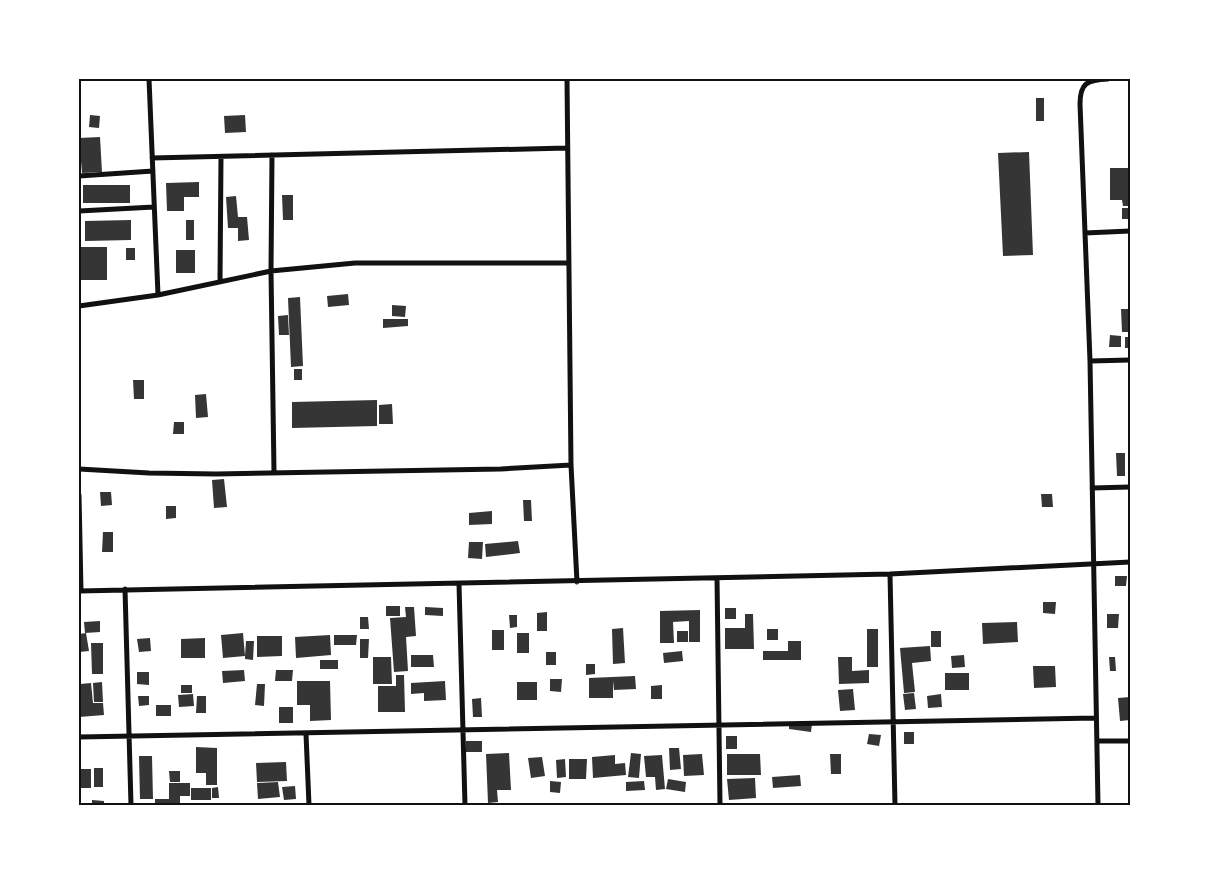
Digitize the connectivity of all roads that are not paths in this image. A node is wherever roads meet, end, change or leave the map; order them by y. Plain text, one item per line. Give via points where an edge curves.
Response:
1 (149, 79) edge
2 (567, 79) edge
3 (1108, 79) edge
4 (567, 148) junction
5 (272, 155) junction
6 (221, 157) junction
7 (152, 158) junction
8 (153, 171) junction
9 (79, 176) edge
10 (154, 207) junction
11 (79, 210) edge
12 (1130, 231) edge
13 (1085, 233) junction
14 (569, 263) junction
15 (271, 271) junction
16 (220, 281) junction
17 (158, 295) junction
18 (79, 306) edge
19 (1130, 360) edge
20 (1090, 361) junction
21 (571, 466) junction
22 (79, 469) edge
23 (274, 472) junction
24 (1130, 487) edge
25 (1092, 488) junction
26 (79, 495) edge
27 (1130, 562) edge
28 (1094, 563) junction
29 (890, 574) junction
30 (717, 578) junction
31 (577, 582) junction
32 (459, 584) junction
33 (125, 590) junction
34 (80, 591) edge
35 (1096, 718) junction
36 (894, 722) junction
37 (720, 725) junction
38 (462, 730) junction
39 (306, 734) junction
40 (130, 736) junction
41 (79, 737) edge
42 (1097, 741) junction
43 (1130, 741) edge
44 (131, 805) edge
45 (309, 805) edge
46 (465, 805) edge
47 (720, 805) edge
48 (895, 805) edge
49 (1098, 805) edge

1 - 7 street
2 - 4 street
3 - 13 street via 1093,81 1080,91
4 - 5 street
4 - 14 street
5 - 6 street
5 - 15 street
6 - 7 street
6 - 16 street
7 - 8 street
8 - 9 street
8 - 10 street
10 - 11 street
10 - 17 street
12 - 13 street
13 - 20 street
14 - 15 street via 355,263
14 - 21 street
15 - 16 street
15 - 23 street
16 - 17 street
17 - 18 street
19 - 20 street
20 - 25 street
21 - 23 street
21 - 31 street
22 - 23 street via 149,474
24 - 25 street
25 - 28 street
26 - 34 street
27 - 28 street
28 - 29 street
28 - 35 street
29 - 30 street
29 - 36 street
30 - 31 street
30 - 37 street
31 - 32 street
32 - 33 street
32 - 38 street
33 - 34 street
33 - 40 street
35 - 36 street
35 - 42 street
36 - 37 street
36 - 48 street
37 - 38 street
37 - 47 street
38 - 39 street
38 - 46 street
39 - 40 street
39 - 45 street
40 - 41 street
40 - 44 street
42 - 43 street
42 - 49 street

